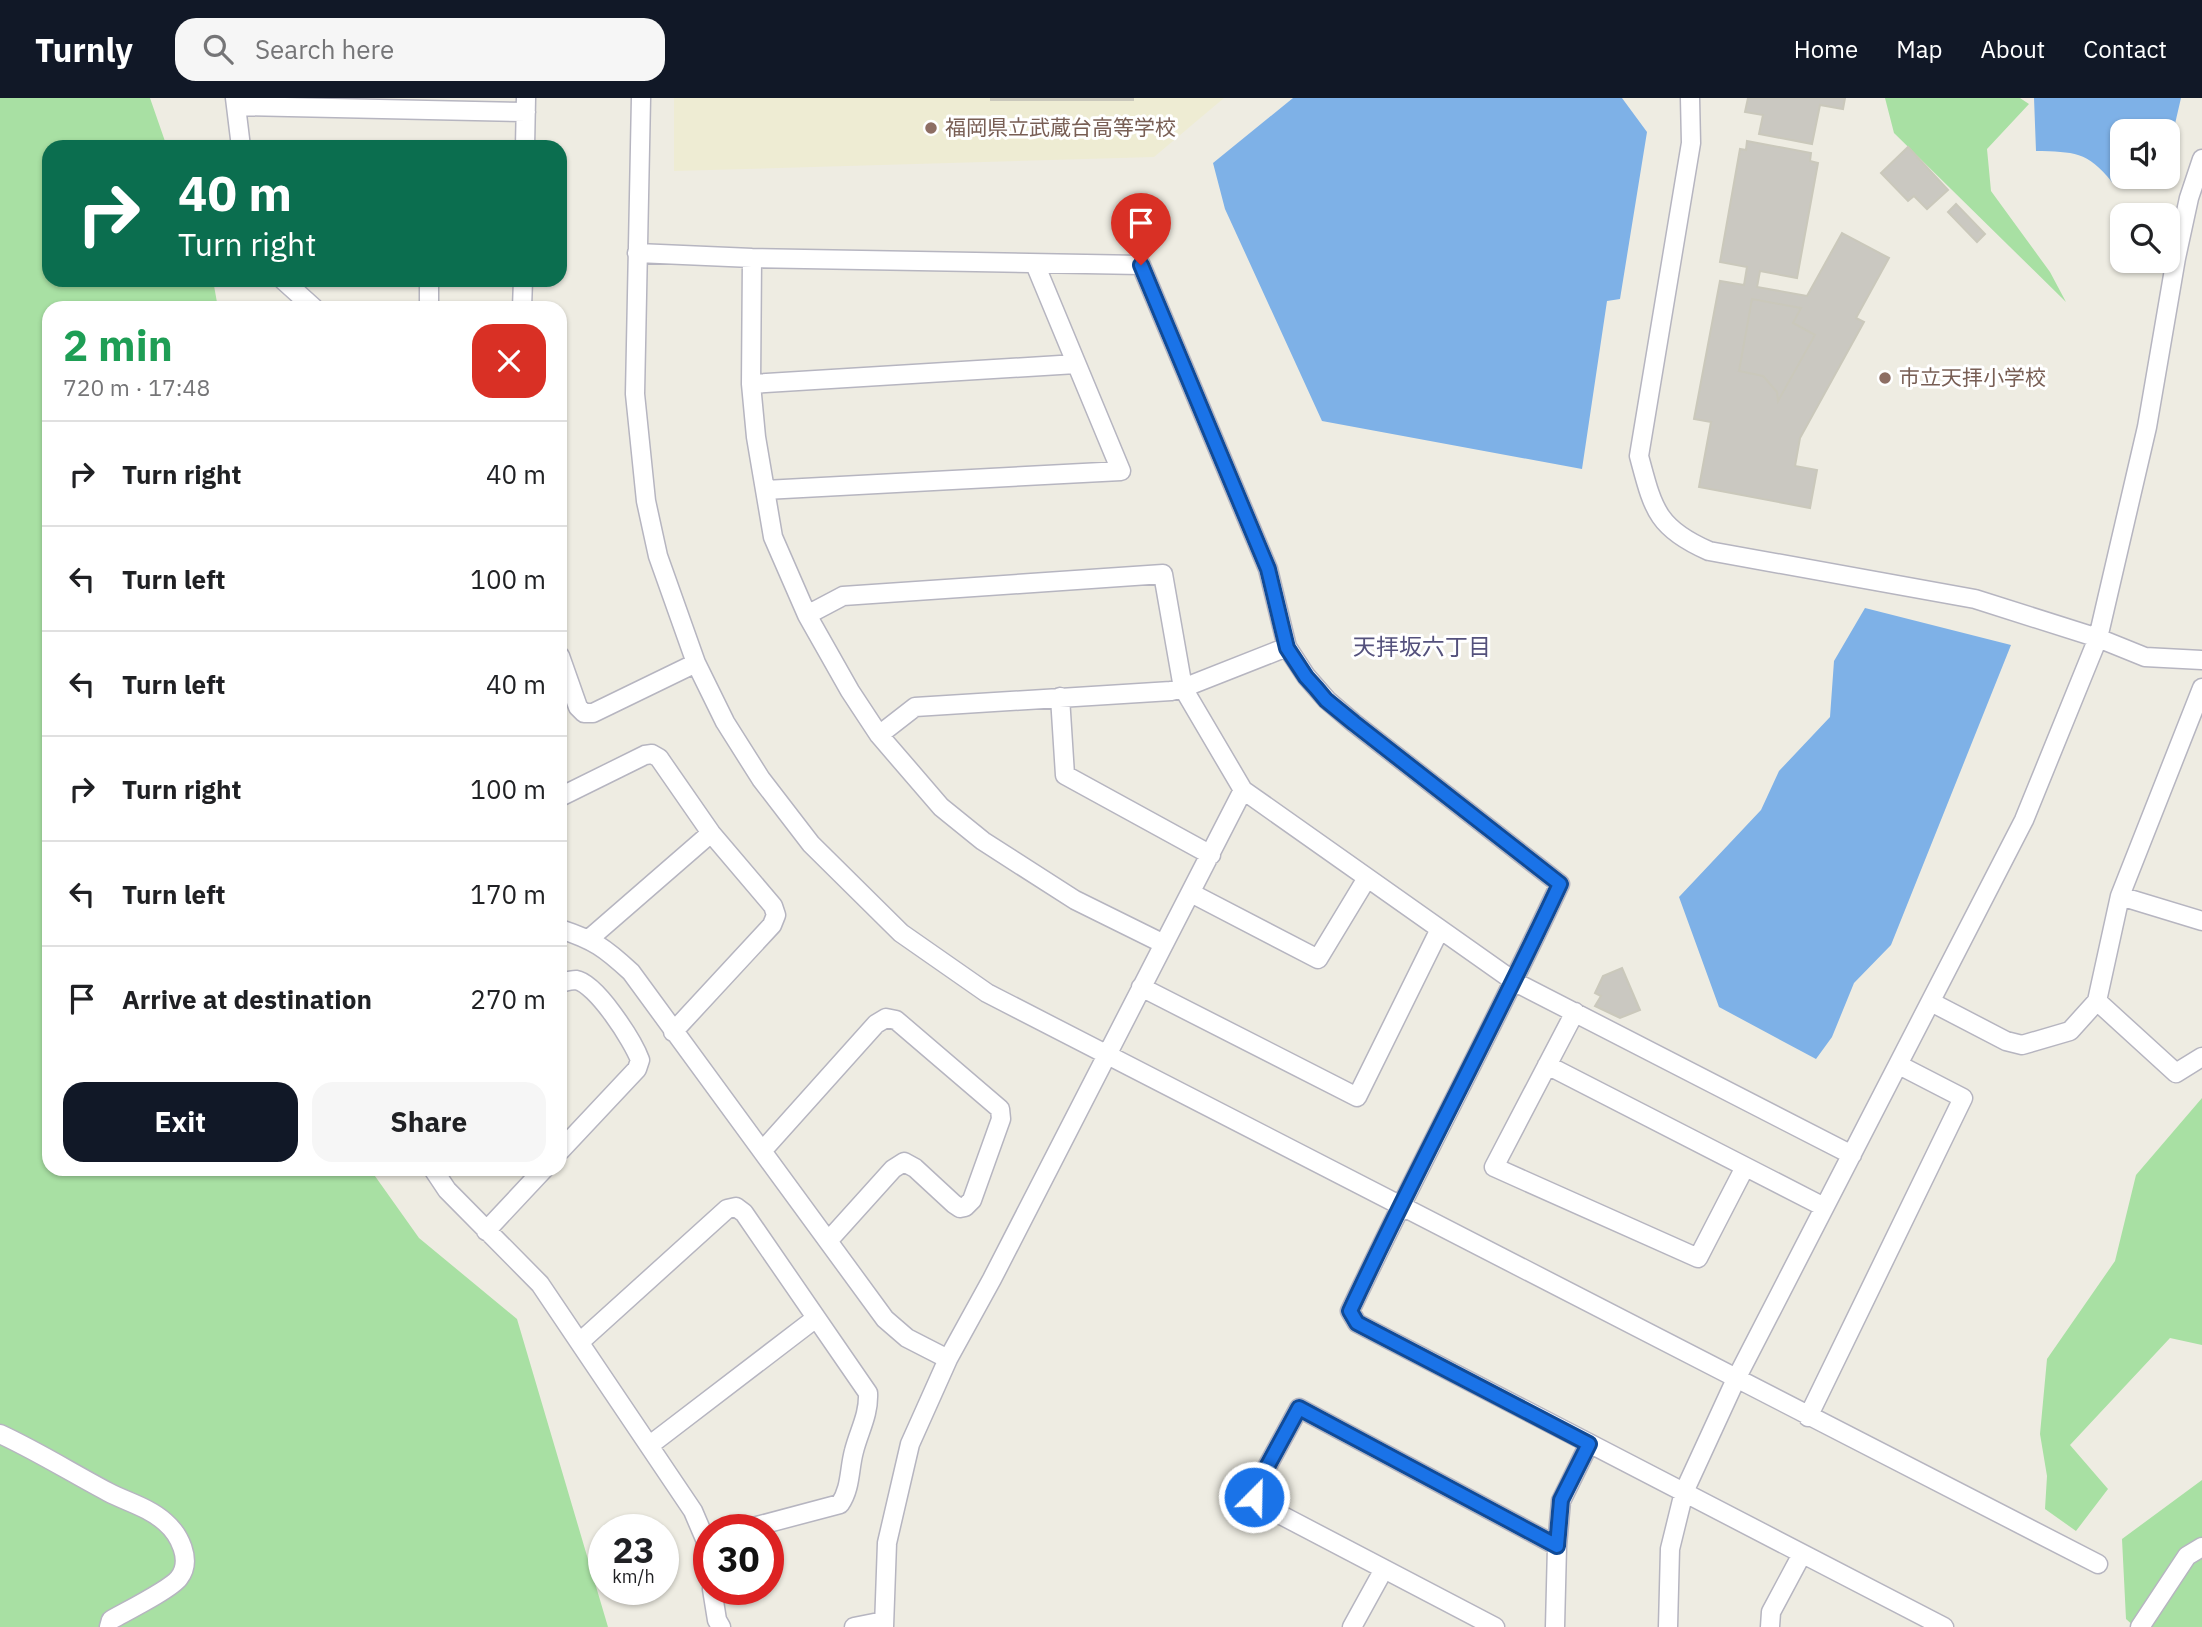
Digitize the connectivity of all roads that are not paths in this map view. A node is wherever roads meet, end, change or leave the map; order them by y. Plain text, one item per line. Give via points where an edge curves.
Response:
1 (641, 98) edge
2 (1690, 98) edge
3 (235, 102) edge
4 (526, 105) edge
5 (240, 140) edge
6 (525, 140) edge
7 (2202, 159) edge
8 (637, 253) junction
9 (752, 258) junction
10 (1035, 264) junction
11 (291, 287) edge
12 (306, 301) edge
13 (1076, 364) junction
14 (751, 384) junction
15 (765, 489) junction
16 (807, 615) junction
17 (2098, 638) junction
18 (1287, 648) junction
19 (2202, 660) edge
20 (696, 663) junction
21 (567, 676) edge
22 (1184, 688) junction
23 (2202, 688) edge
24 (1060, 697) junction
25 (879, 735) junction
26 (1243, 790) junction
27 (567, 793) edge
28 (711, 833) junction
29 (1211, 855) junction
30 (1367, 878) junction
31 (1191, 893) junction
32 (2120, 896) junction
33 (2202, 921) edge
34 (1440, 929) junction
35 (567, 931) edge
36 (589, 939) junction
37 (1164, 944) junction
38 (567, 982) edge
39 (1515, 982) junction
40 (1141, 987) junction
41 (2097, 1001) junction
42 (1931, 1002) junction
43 (1575, 1012) junction
44 (673, 1032) junction
45 (1107, 1054) junction
46 (2202, 1056) edge
47 (1548, 1065) junction
48 (1899, 1065) junction
49 (567, 1144) edge
50 (763, 1150) junction
51 (1852, 1156) junction
52 (1745, 1167) junction
53 (438, 1176) edge
54 (537, 1176) edge
55 (1400, 1205) junction
56 (1824, 1207) junction
57 (486, 1231) junction
58 (829, 1240) junction
59 (816, 1318) junction
60 (581, 1341) junction
61 (948, 1359) junction
62 (1736, 1380) junction
63 (1808, 1417) junction
64 (0, 1434) edge
65 (1589, 1444) junction
66 (650, 1445) junction
67 (1684, 1492) junction
68 (694, 1514) edge
69 (784, 1519) edge
70 (1557, 1546) junction
71 (2202, 1547) edge
72 (1802, 1554) junction
73 (2098, 1564) dead end
74 (1384, 1569) junction
75 (715, 1605) edge
76 (884, 1624) edge
77 (108, 1627) edge
78 (721, 1627) edge
79 (854, 1627) edge
80 (1352, 1627) edge
81 (1495, 1627) edge
82 (1555, 1627) edge
83 (1668, 1627) edge
84 (1770, 1627) edge
85 (1944, 1627) edge
86 (2140, 1627) edge

1 - 8 street
2 - 17 street via 1691,143 1639,456 1649,495 1666,527 1709,551 1975,599
3 - 4 street
3 - 5 street
4 - 6 street
7 - 17 street via 2189,198 2147,427
8 - 9 street
8 - 20 street via 635,394 646,501 658,556
9 - 10 street
9 - 14 street
10 - 13 street
10 - 18 street via 1141,265 1268,569
11 - 12 street
13 - 14 street
13 - 15 street via 1121,471
14 - 15 street
15 - 16 street via 773,537
16 - 22 street via 843,596 1163,574
16 - 25 street
17 - 19 street via 2145,657
17 - 42 street via 2024,820
18 - 22 street
18 - 39 street via 1326,700 1560,884
20 - 21 street via 593,713 578,707
20 - 45 street via 725,722 761,779 811,844 901,933 987,992
22 - 24 street
22 - 26 street
23 - 32 street
24 - 25 street via 915,707
24 - 29 street via 1065,775
25 - 37 street via 942,807 983,841 1075,900
26 - 29 street
26 - 30 street
27 - 28 street via 652,754
28 - 36 street
28 - 44 street via 776,915 772,925
29 - 31 street
30 - 31 street via 1318,959
30 - 34 street
31 - 37 street
32 - 33 street
32 - 41 street
34 - 39 street
34 - 40 street via 1357,1097
35 - 36 street
36 - 44 street via 631,972
37 - 40 street
38 - 49 street via 576,980 596,993 640,1059 637,1069
39 - 43 street
39 - 55 street
40 - 45 street
41 - 42 street via 2070,1031 2022,1045
41 - 46 street via 2176,1073
42 - 48 street
43 - 47 street
43 - 51 street
44 - 50 street
45 - 55 street
45 - 61 street
47 - 52 street
47 - 52 street via 1493,1167 1698,1258
48 - 51 street
48 - 63 street via 1963,1098
50 - 58 street
50 - 58 street via 886,1018 896,1020 1000,1109 1001,1119 972,1200 965,1207 960,1208 904,1162
51 - 56 street
52 - 56 street
53 - 57 street
54 - 57 street
55 - 62 street
55 - 65 street via 1350,1311 1357,1323
56 - 62 street
57 - 60 street via 540,1284
58 - 61 street via 885,1319 907,1338
59 - 60 street via 736,1207 727,1209
59 - 66 street
59 - 69 street via 868,1393 869,1408 841,1504
60 - 66 street
61 - 76 street via 910,1444 887,1543
62 - 63 street
62 - 67 street
63 - 73 street
64 - 77 street via 148,1509 177,1534 185,1566 179,1579 111,1620
65 - 67 street
65 - 70 street via 1561,1500
66 - 68 street
67 - 72 street
67 - 83 street via 1670,1549
70 - 74 street via 1299,1408 1254,1497
70 - 82 street
71 - 86 street via 2187,1556
72 - 84 street via 1771,1612
72 - 85 street
74 - 80 street
74 - 81 street
75 - 78 street
76 - 79 street

